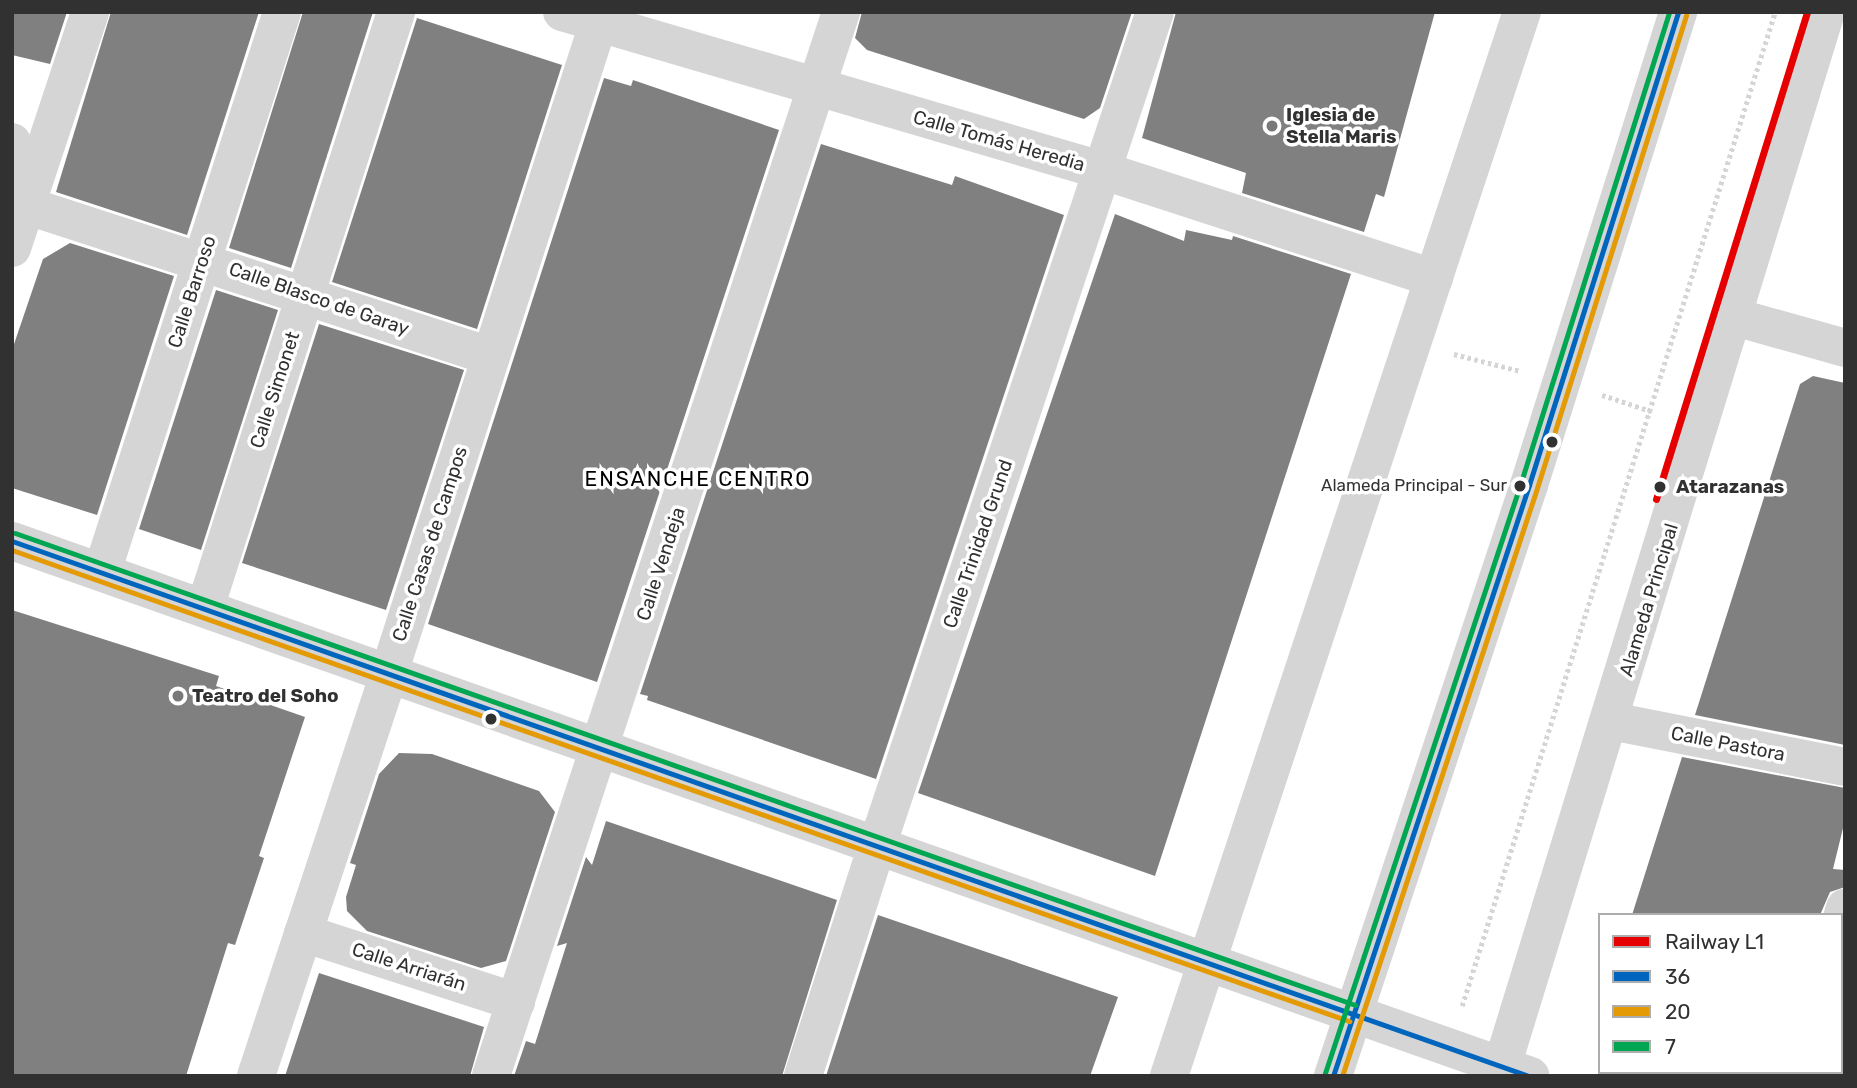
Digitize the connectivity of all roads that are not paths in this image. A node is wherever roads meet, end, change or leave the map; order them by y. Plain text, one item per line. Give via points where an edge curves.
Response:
1 (90, 12) edge
2 (282, 12) edge
3 (396, 12) edge
4 (562, 12) edge
5 (841, 12) edge
6 (1155, 12) edge
7 (1522, 12) edge
8 (1678, 12) edge
9 (1826, 12) edge
10 (600, 18) edge
11 (815, 89) junction
12 (12, 142) edge
13 (1104, 171) junction
14 (28, 206) junction
15 (12, 248) edge
16 (202, 260) junction
17 (1434, 278) junction
18 (306, 295) junction
19 (1735, 317) junction
20 (1845, 348) edge
21 (490, 356) junction
22 (12, 541) edge
23 (102, 572) junction
24 (205, 608) junction
25 (389, 673) junction
26 (1611, 722) junction
27 (601, 748) junction
28 (1845, 767) edge
29 (877, 846) junction
30 (303, 933) junction
31 (1207, 961) junction
32 (516, 1002) junction
33 (1352, 1013) junction
34 (1511, 1072) edge
35 (256, 1076) edge
36 (491, 1076) edge
37 (803, 1076) edge
38 (1169, 1076) edge
39 (1333, 1076) edge

1 - 14 street
2 - 16 street, Calle Barroso
3 - 18 street, Calle Simonet
4 - 10 street, Calle Tomás Heredia
5 - 11 street, Calle Vendeja
6 - 13 street, Calle Trinidad Grund
7 - 17 street
8 - 33 street via 1528,485
9 - 19 street, Alameda Principal
10 - 11 street, Calle Tomás Heredia
10 - 21 street, Calle Casas de Campos
11 - 13 street, Calle Tomás Heredia
11 - 27 street, Calle Vendeja
12 - 14 street
13 - 17 street, Calle Tomás Heredia
13 - 29 street, Calle Trinidad Grund
14 - 15 street
14 - 16 street, Calle Blasco de Garay
16 - 18 street, Calle Blasco de Garay
16 - 23 street, Calle Barroso
17 - 31 street
18 - 21 street, Calle Blasco de Garay
18 - 24 street, Calle Simonet
19 - 20 street
19 - 26 street, Alameda Principal
21 - 25 street, Calle Casas de Campos
22 - 23 street, Alameda Principal
23 - 24 street, Alameda Principal
24 - 25 street, Alameda Principal
25 - 27 street, Alameda Principal
25 - 30 street, Calle Casas de Campos
26 - 28 street, Calle Pastora
26 - 34 street, Alameda Principal
27 - 29 street, Alameda Principal
27 - 32 street, Calle Vendeja
29 - 31 street, Alameda Principal
29 - 37 street, Calle Trinidad Grund
30 - 32 street, Calle Arriarán
30 - 35 street, Calle Casas de Campos
31 - 33 street, Alameda Principal
31 - 38 street
32 - 36 street, Calle Vendeja
33 - 34 street, Alameda Principal
33 - 39 street

